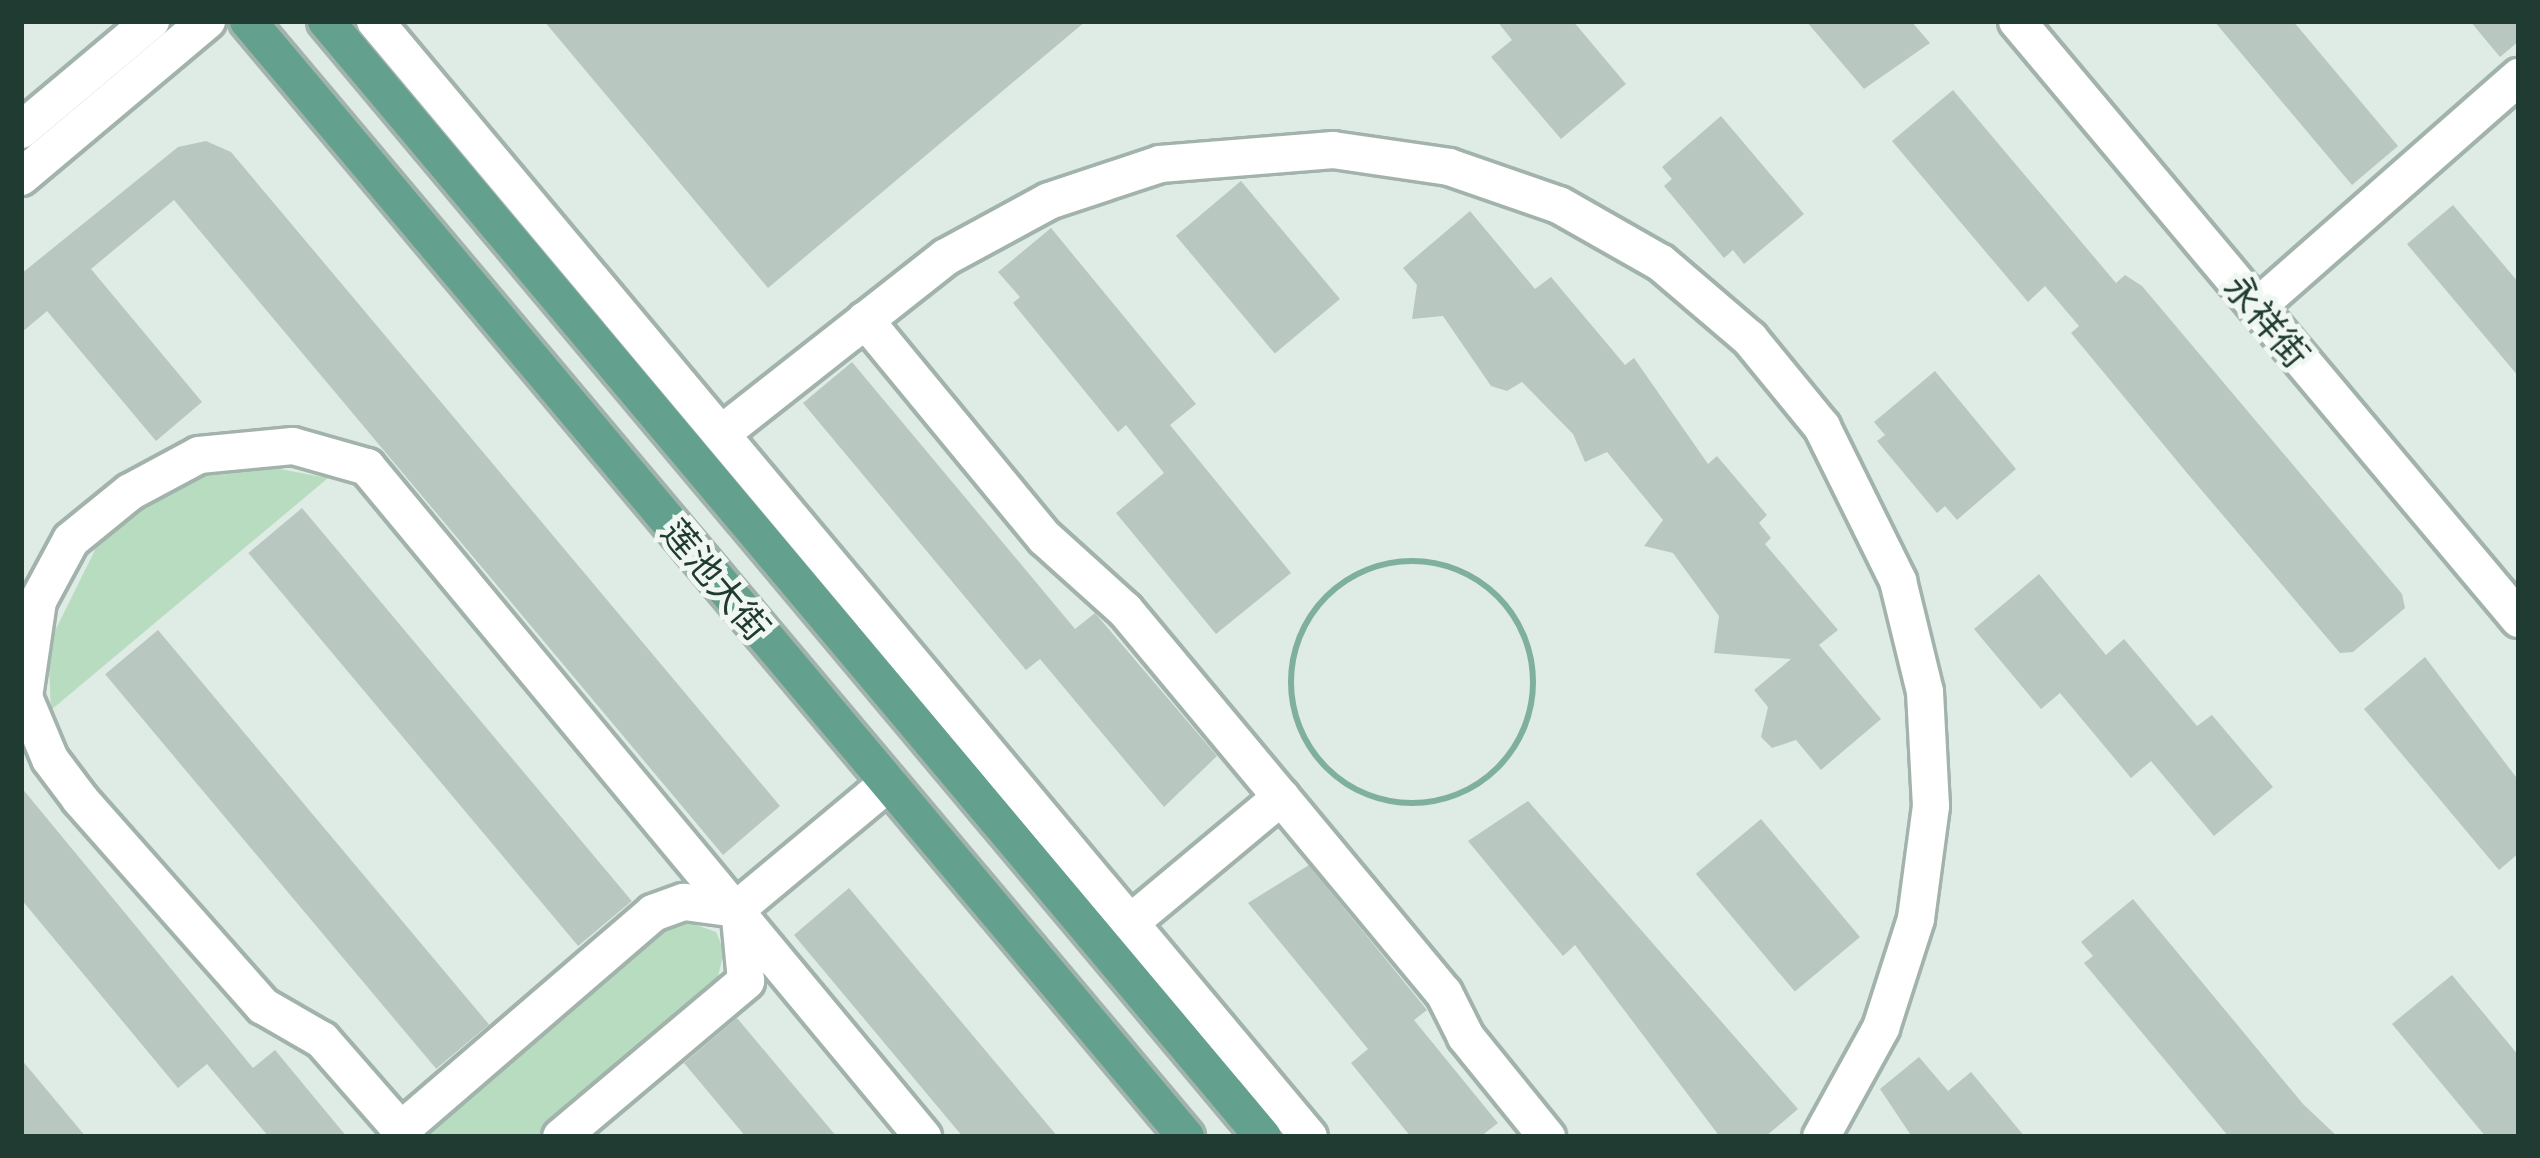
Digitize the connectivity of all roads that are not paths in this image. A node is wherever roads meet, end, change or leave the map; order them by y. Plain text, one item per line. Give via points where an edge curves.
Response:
1 (151, 21) edge
2 (207, 21) edge
3 (248, 21) edge
4 (326, 21) edge
5 (375, 21) edge
6 (2017, 21) edge
7 (2519, 77) edge
8 (21, 130) edge
9 (21, 177) edge
10 (2257, 307) junction
11 (865, 320) junction
12 (721, 434) junction
13 (2519, 619) edge
14 (888, 783) junction
15 (1281, 797) junction
16 (736, 909) junction
17 (1130, 923) junction
18 (404, 1134) edge
19 (561, 1137) edge
20 (923, 1137) edge
21 (1186, 1137) edge
22 (1263, 1137) edge
23 (1310, 1137) edge
24 (1547, 1137) edge
25 (1821, 1137) edge

1 - 8 street
2 - 9 street
3 - 14 main road, 莲池大街
4 - 22 main road, 莲池大街
5 - 12 street
6 - 10 street, 永祥街
7 - 10 street
10 - 13 street, 永祥街
11 - 12 street
11 - 15 street via 1045,538 1125,610
11 - 25 street via 946,257 1048,201 1160,164 1275,150 1391,156 1504,184 1611,232 1707,299 1788,381 1852,476 1898,581 1925,692 1931,806 1916,920 1881,1028
12 - 17 street
14 - 16 street
14 - 21 main road, 莲池大街
15 - 17 street
15 - 24 street via 1444,993 1466,1037
16 - 18 street via 684,902 653,913
16 - 18 street via 367,467 255,444 199,455 130,491 71,540 38,602 24,698 37,733 80,799 241,983 322,1040
16 - 19 street via 751,958 746,981
16 - 20 street
17 - 23 street

